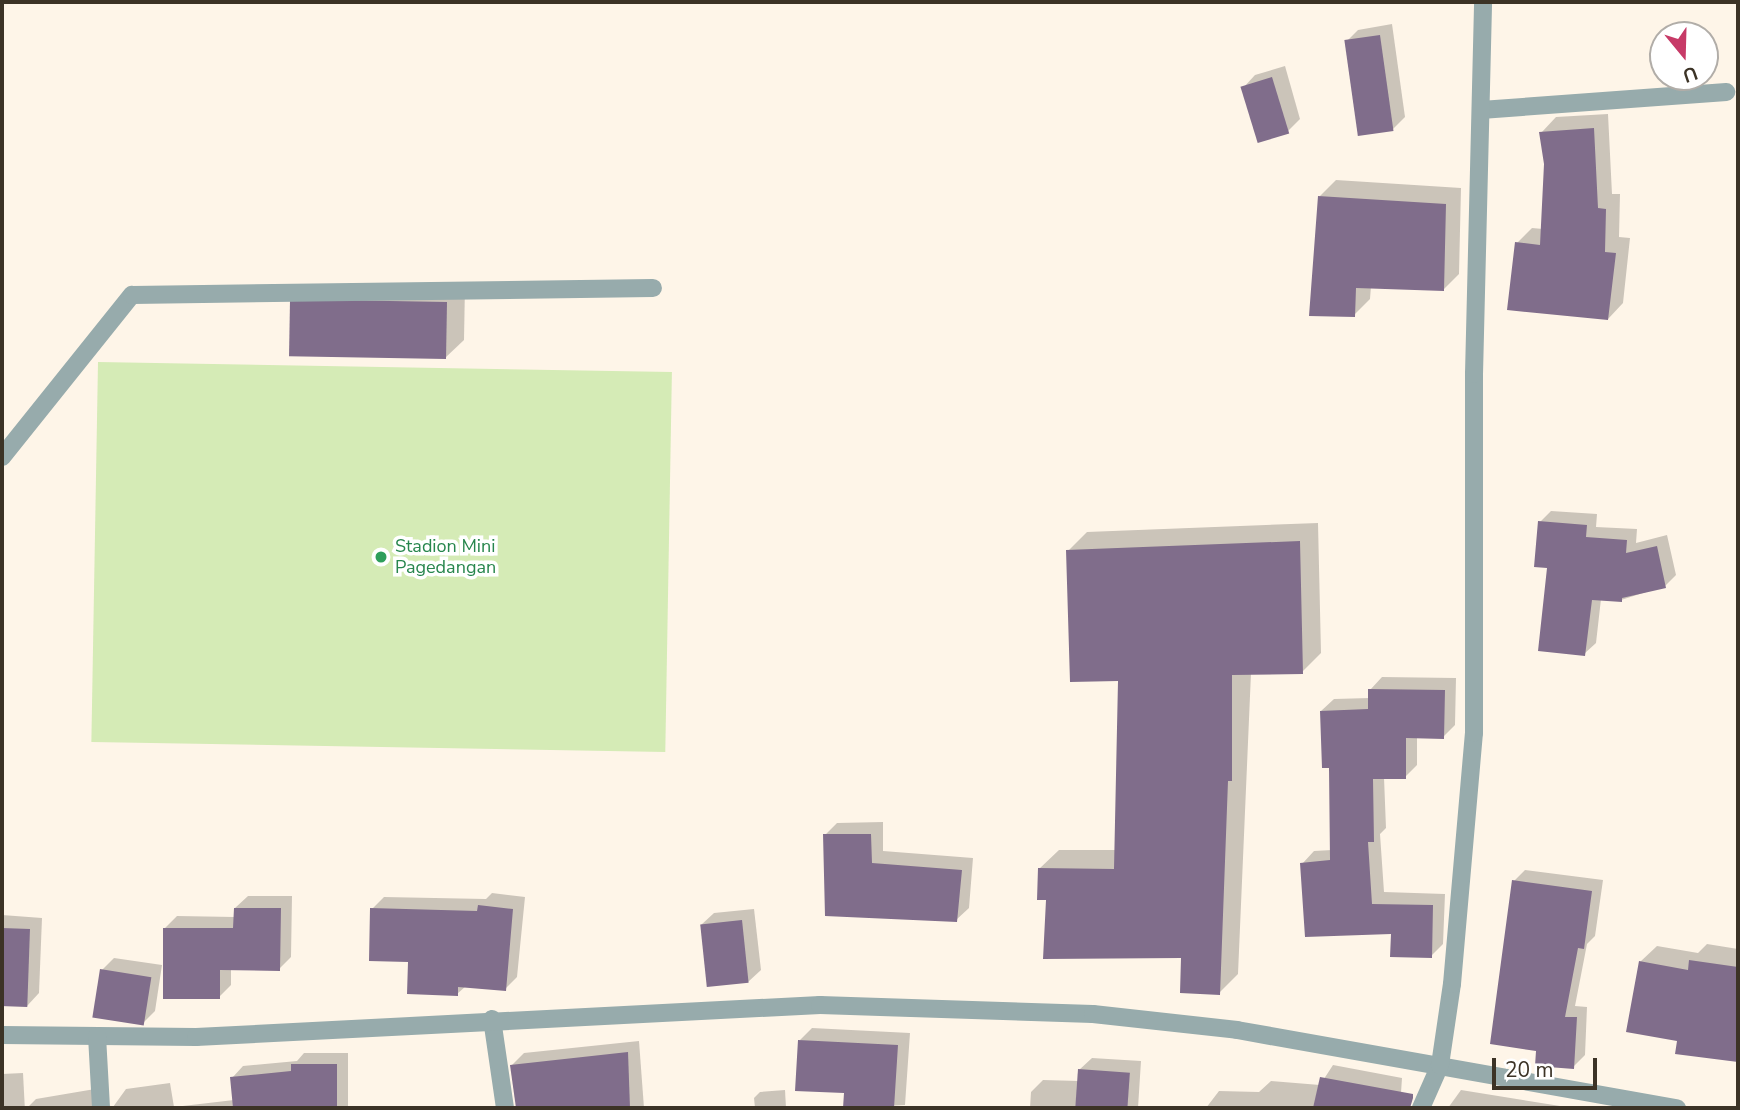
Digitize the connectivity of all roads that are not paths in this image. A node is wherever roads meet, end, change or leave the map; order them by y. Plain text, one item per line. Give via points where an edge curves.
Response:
1 (1483, 2) edge
2 (1726, 92) dead end
3 (1481, 110) junction
4 (653, 288) dead end
5 (2, 457) edge
6 (492, 1019) junction
7 (2, 1035) edge
8 (97, 1036) junction
9 (1440, 1065) junction
10 (101, 1108) edge
11 (505, 1108) edge
12 (1421, 1108) edge
13 (1677, 1108) edge

1 - 3 street
2 - 3 street
3 - 9 street via 1474,387 1474,733 1452,984
4 - 5 street via 132,295
6 - 8 street via 196,1037
6 - 9 street via 820,1005 1093,1014 1237,1030
6 - 11 street
7 - 8 street
8 - 10 street
9 - 12 street
9 - 13 street

